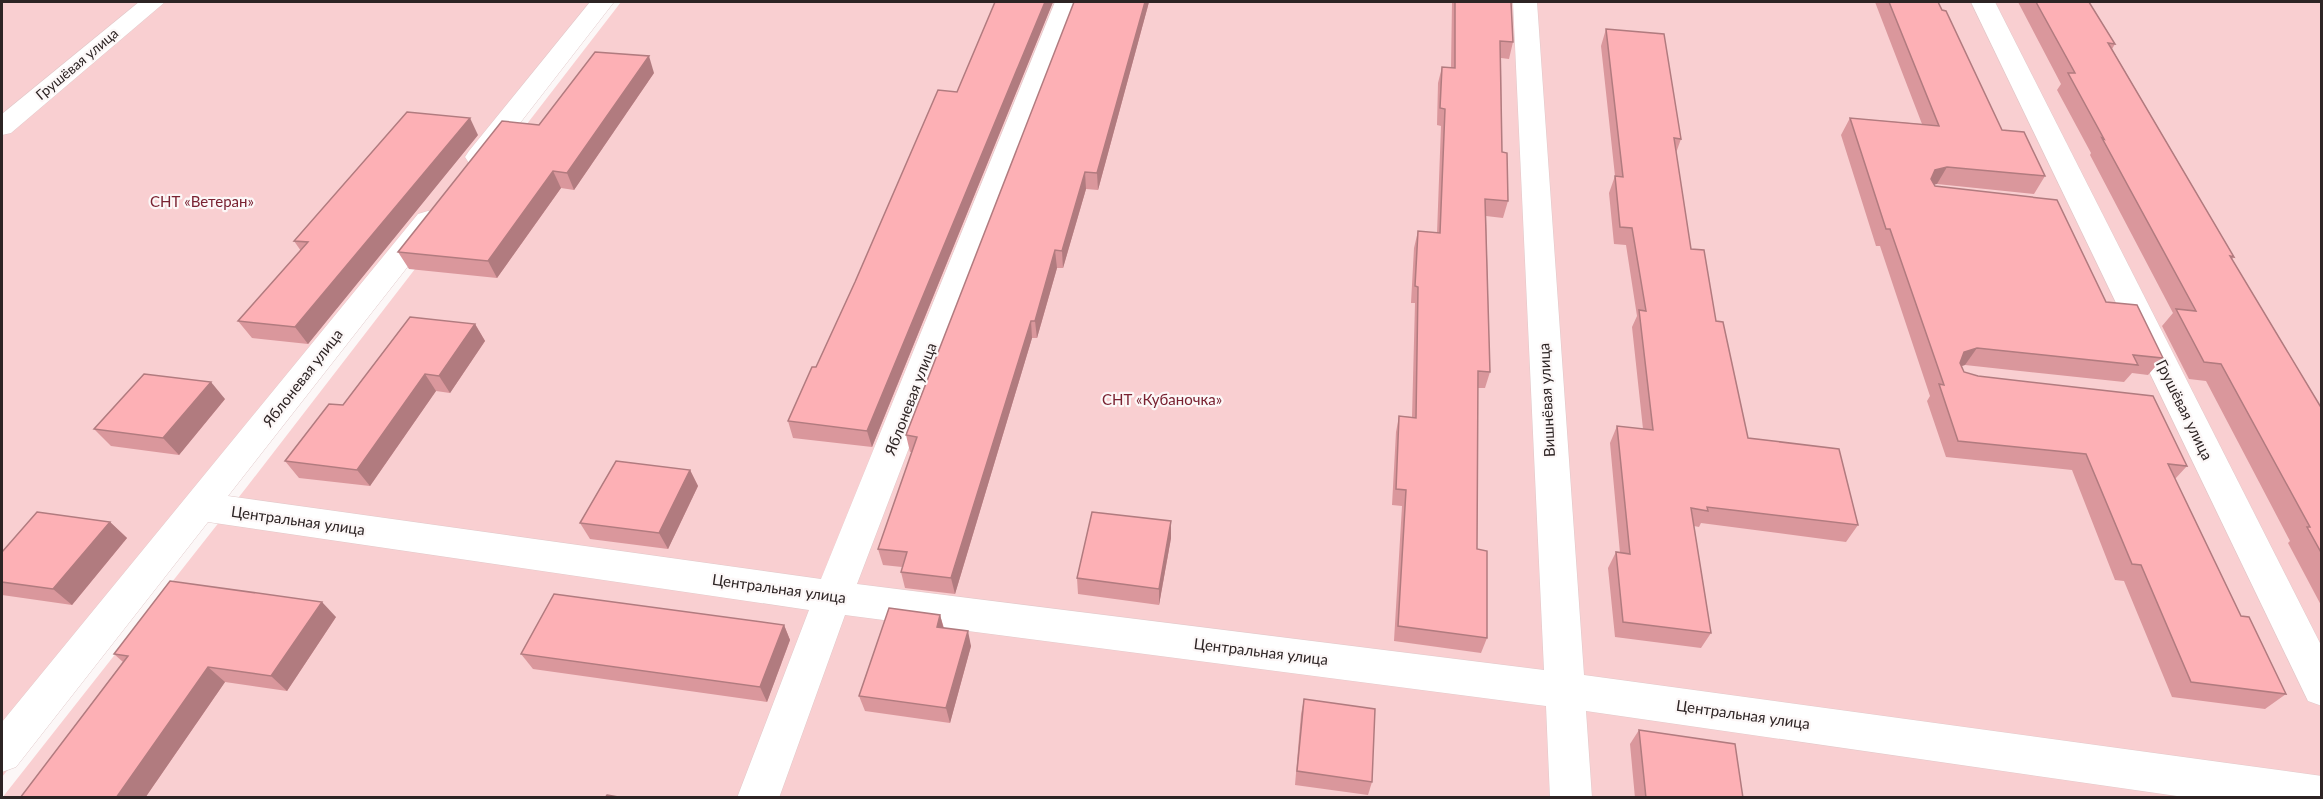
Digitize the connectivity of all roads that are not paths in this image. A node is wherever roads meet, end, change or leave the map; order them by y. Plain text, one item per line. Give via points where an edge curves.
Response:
1 (153, 2) edge
2 (602, 2) edge
3 (1067, 2) edge
4 (1525, 2) edge
5 (1983, 2) edge
6 (2, 127) edge
7 (2051, 206) edge
8 (2085, 210) junction
9 (2144, 399) edge
10 (2180, 403) junction
11 (201, 507) junction
12 (833, 597) junction
13 (2322, 688) edge
14 (1563, 690) junction
15 (2, 753) edge
16 (2322, 796) edge
17 (758, 798) edge
18 (1571, 798) edge

1 - 6 street, Грушёвая улица
2 - 11 street, Яблоневая улица
3 - 12 street, Яблоневая улица
4 - 14 street, Вишнёвая улица
5 - 8 street, Грушёвая улица
7 - 8 street
8 - 10 street, Грушёвая улица
9 - 10 street
10 - 13 street, Грушёвая улица
11 - 12 street, Центральная улица
11 - 15 street, Яблоневая улица
12 - 14 street, Центральная улица
12 - 17 street, Яблоневая улица
14 - 16 street, Центральная улица
14 - 18 street, Вишнёвая улица

